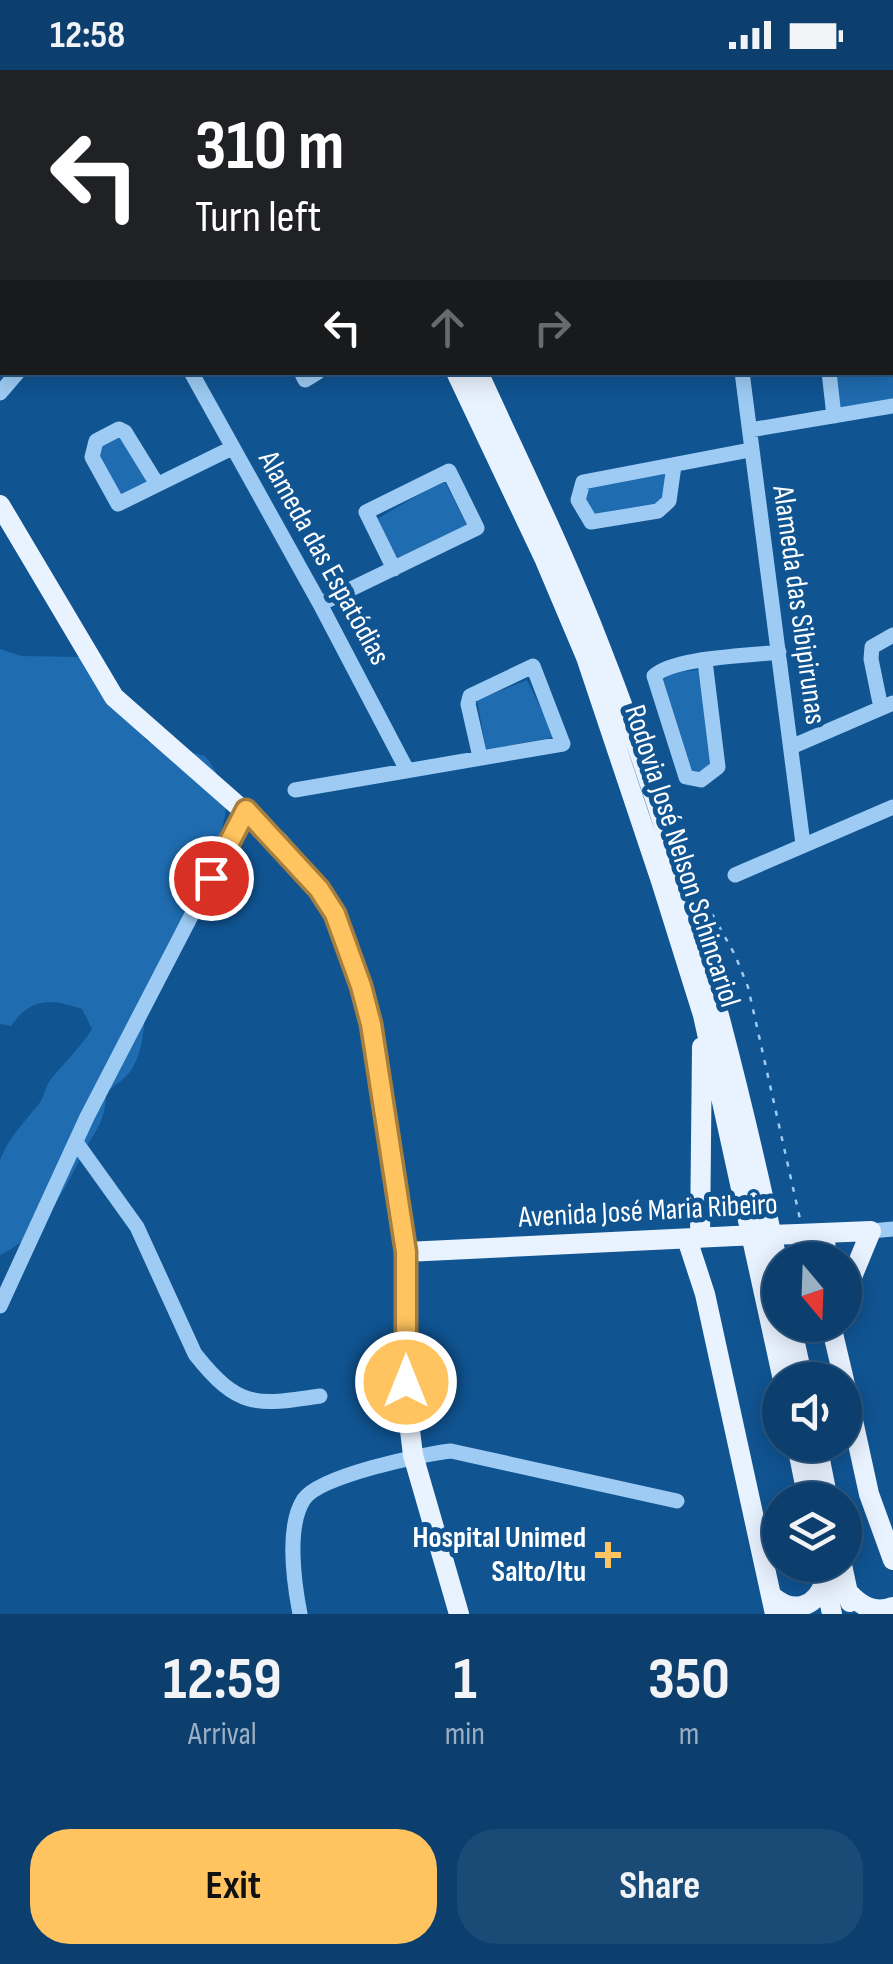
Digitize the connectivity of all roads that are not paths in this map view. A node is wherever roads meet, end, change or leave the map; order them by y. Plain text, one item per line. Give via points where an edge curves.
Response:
1 (192, 375) edge
2 (457, 375) edge
3 (479, 375) edge
4 (742, 375) edge
5 (830, 375) edge
6 (893, 406) edge
7 (834, 416) junction
8 (750, 430) junction
9 (232, 448) junction
10 (750, 450) junction
11 (674, 466) junction
12 (157, 484) junction
13 (0, 505) edge
14 (394, 569) junction
15 (320, 604) junction
16 (893, 635) edge
17 (778, 652) junction
18 (705, 661) junction
19 (887, 705) edge
20 (791, 747) junction
21 (480, 757) junction
22 (407, 770) junction
23 (295, 790) dead end
24 (893, 807) edge
25 (246, 810) junction
26 (803, 844) junction
27 (735, 874) dead end
28 (703, 1015) junction
29 (76, 1142) junction
30 (893, 1229) edge
31 (871, 1231) junction
32 (824, 1233) junction
33 (728, 1236) junction
34 (693, 1239) junction
35 (773, 1242) edge
36 (825, 1242) edge
37 (406, 1252) junction
38 (862, 1253) edge
39 (704, 1294) junction
40 (0, 1306) edge
41 (836, 1342) edge
42 (838, 1342) edge
43 (838, 1350) junction
44 (779, 1362) edge
45 (841, 1362) edge
46 (320, 1396) dead end
47 (414, 1455) junction
48 (862, 1462) edge
49 (677, 1501) dead end
50 (889, 1540) edge
51 (893, 1560) edge
52 (821, 1582) edge
53 (825, 1582) edge
54 (846, 1582) edge
55 (848, 1592) junction
56 (774, 1605) edge
57 (893, 1607) edge
58 (300, 1614) edge
59 (459, 1614) edge
60 (832, 1614) edge
61 (853, 1614) edge

1 - 9 street, Alameda das Espatódias
2 - 28 main road, Rodovia José Nelson Schincariol via 586,657
3 - 35 main road, Rodovia José Nelson Schincariol via 602,651 678,875 744,1104
4 - 8 street, Alameda das Sibipirunas
5 - 7 street
6 - 7 street
7 - 8 street
8 - 10 street, Alameda das Sibipirunas
9 - 12 street
9 - 15 street, Alameda das Espatódias
10 - 11 street
10 - 17 street, Alameda das Sibipirunas
11 - 11 street via 584,482 578,500 591,522 658,511 670,501
12 - 12 street via 118,504 92,457 96,441 125,432
13 - 25 main road via 114,698
14 - 14 street via 477,528 449,471 366,512
14 - 15 street
15 - 22 street, Alameda das Espatódias
16 - 19 street via 872,647 870,659
17 - 18 street
17 - 20 street, Alameda das Sibipirunas
18 - 18 street via 654,676 686,777 701,780 718,767
19 - 20 street
20 - 26 street, Alameda das Sibipirunas
21 - 21 street via 563,744 533,666 470,696
21 - 22 street
22 - 23 street
24 - 26 street
25 - 29 street
25 - 37 main road via 311,878 348,948 371,1024
26 - 27 street
28 - 34 main road
28 - 44 main road, Rodovia José Nelson Schincariol
29 - 40 street
29 - 46 street via 136,1227 208,1371 246,1400
30 - 31 street, Avenida José Maria Ribeiro
31 - 32 main road, Avenida José Maria Ribeiro
31 - 38 main road
32 - 33 main road, Avenida José Maria Ribeiro, bridge
32 - 36 main road
33 - 34 main road, Avenida José Maria Ribeiro
33 - 39 main road via 709,1262
34 - 37 main road, Avenida José Maria Ribeiro
34 - 39 main road
37 - 47 main road
39 - 56 main road
41 - 43 main road
42 - 43 main road
43 - 45 main road
47 - 49 street via 451,1451
47 - 58 street via 328,1483 303,1500 292,1570
47 - 59 main road
48 - 50 main road
50 - 51 main road
52 - 56 main road via 815,1604 798,1612
53 - 60 main road
54 - 55 main road
55 - 57 main road via 873,1612
55 - 61 main road

